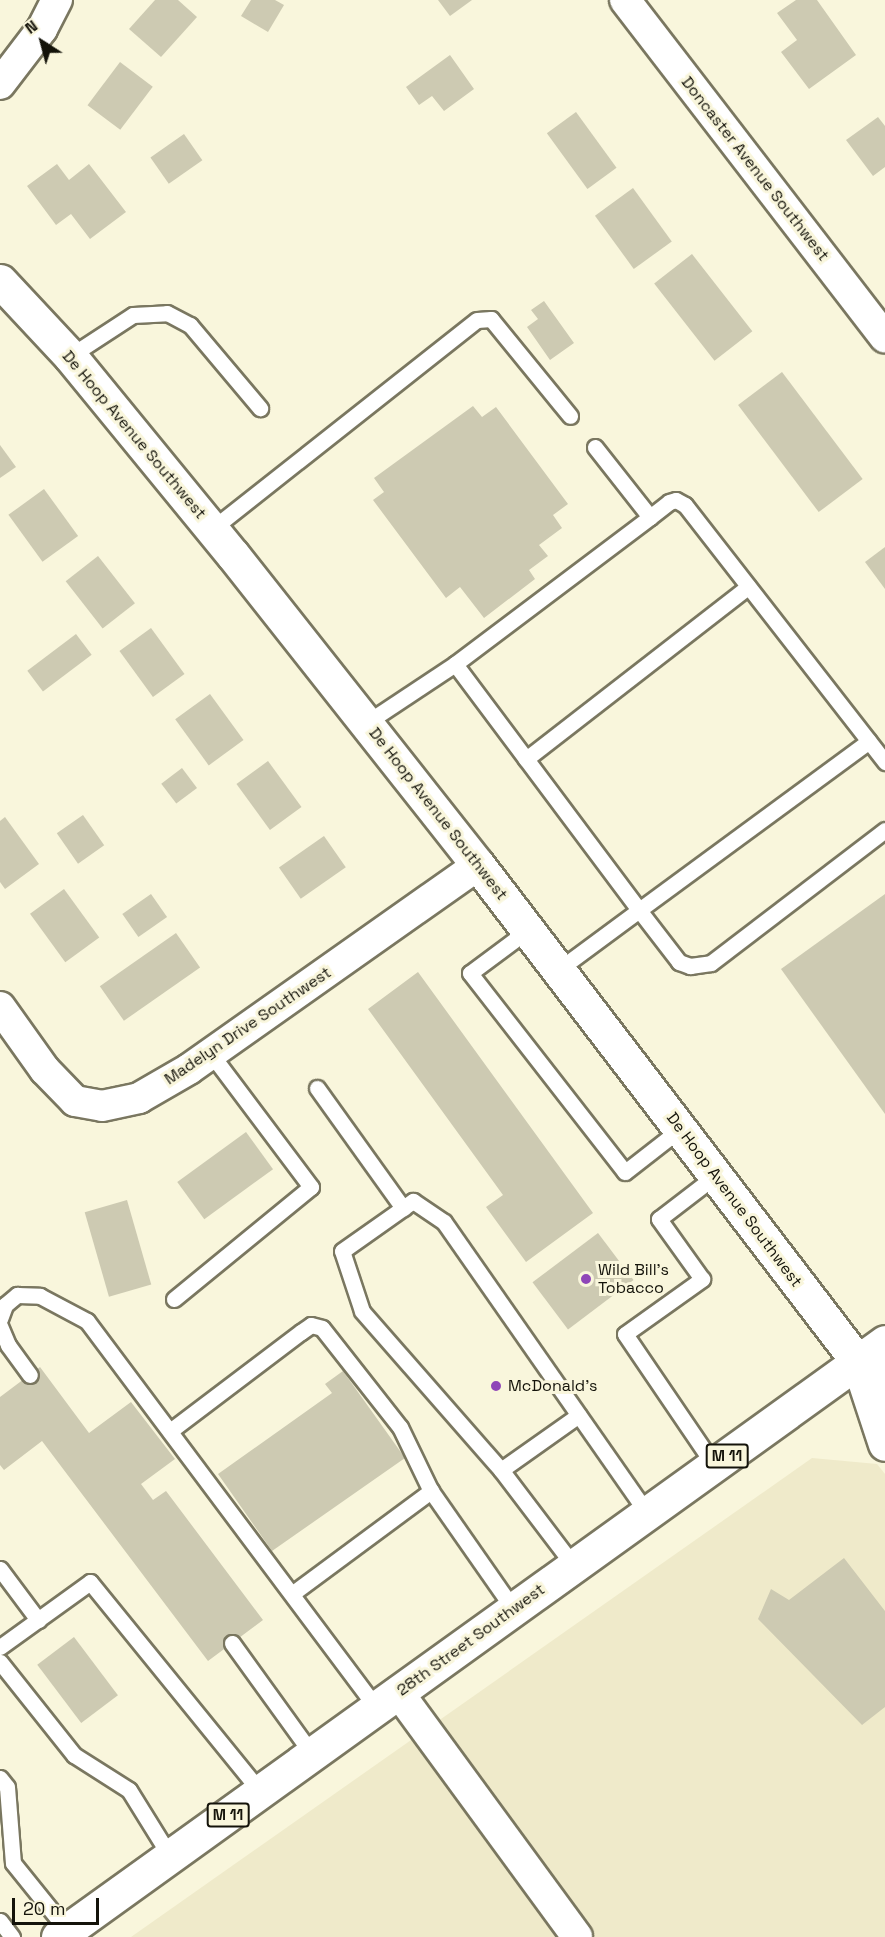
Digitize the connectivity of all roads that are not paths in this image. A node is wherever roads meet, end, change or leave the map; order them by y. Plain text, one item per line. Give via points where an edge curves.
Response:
1 (57, 0) edge
2 (625, 0) edge
3 (0, 84) edge
4 (0, 281) edge
5 (885, 338) edge
6 (70, 356) junction
7 (260, 408) dead end
8 (570, 416) dead end
9 (595, 447) dead end
10 (650, 517) junction
11 (212, 529) junction
12 (748, 587) junction
13 (455, 664) junction
14 (366, 723) junction
15 (869, 741) junction
16 (526, 759) junction
17 (885, 762) edge
18 (885, 830) edge
19 (478, 865) junction
20 (639, 910) junction
21 (528, 930) junction
22 (558, 970) junction
23 (0, 1007) edge
24 (211, 1054) junction
25 (316, 1088) dead end
26 (680, 1129) junction
27 (715, 1176) junction
28 (403, 1208) junction
29 (174, 1299) dead end
30 (0, 1319) edge
31 (0, 1326) edge
32 (885, 1342) edge
33 (858, 1362) junction
34 (30, 1375) dead end
35 (885, 1383) edge
36 (579, 1415) junction
37 (170, 1431) junction
38 (885, 1444) edge
39 (714, 1465) junction
40 (501, 1470) junction
41 (431, 1491) junction
42 (647, 1513) junction
43 (574, 1566) junction
44 (0, 1569) edge
45 (293, 1593) junction
46 (514, 1610) junction
47 (38, 1620) junction
48 (232, 1643) dead end
49 (0, 1647) edge
50 (0, 1662) edge
51 (387, 1700) junction
52 (312, 1754) junction
53 (0, 1778) edge
54 (261, 1791) junction
55 (170, 1856) junction
56 (0, 1921) edge
57 (62, 1934) edge
58 (12, 1937) edge
59 (577, 1937) edge

1 - 3 street via 42,29
2 - 5 street, Doncaster Avenue Southwest
4 - 6 street, De Hoop Avenue Southwest
6 - 7 lane via 133,315 167,313 190,325
6 - 11 street, De Hoop Avenue Southwest
8 - 11 lane via 491,319 477,320
9 - 10 lane
10 - 12 lane via 669,502 676,500 685,505
10 - 13 lane
11 - 14 street, De Hoop Avenue Southwest
12 - 15 lane
12 - 16 lane
13 - 14 lane
13 - 16 lane
14 - 19 street, De Hoop Avenue Southwest
15 - 17 lane
15 - 20 lane
16 - 20 lane
18 - 20 lane via 700,967 679,962
19 - 21 street, De Hoop Avenue Southwest
19 - 24 street, Madelyn Drive Southwest
20 - 22 lane
21 - 22 street, De Hoop Avenue Southwest
21 - 26 lane via 470,973 625,1172
22 - 26 street, De Hoop Avenue Southwest
23 - 24 street, Madelyn Drive Southwest via 45,1070 75,1101 102,1106 139,1098
24 - 29 lane via 311,1187
25 - 28 lane
26 - 27 street, De Hoop Avenue Southwest
27 - 33 street, De Hoop Avenue Southwest
27 - 39 lane via 659,1219 702,1279 625,1334
28 - 36 lane via 413,1202 444,1222
28 - 40 lane via 342,1251 362,1311
30 - 37 lane via 5,1305 17,1295 40,1296 87,1321
31 - 34 lane via 8,1346
32 - 33 street, 28th Street Southwest / M 11
33 - 35 street
33 - 38 street
33 - 39 street, 28th Street Southwest / M 11
36 - 40 lane
36 - 42 lane
37 - 41 lane via 311,1325 322,1328 400,1427
37 - 45 lane
39 - 42 street, 28th Street Southwest / M 11
40 - 43 lane
41 - 45 lane
41 - 46 lane
42 - 43 street, 28th Street Southwest / M 11
43 - 46 street, 28th Street Southwest / M 11
44 - 47 lane
45 - 51 lane
46 - 51 street, 28th Street Southwest / M 11
47 - 49 lane
47 - 54 lane via 90,1582
48 - 52 lane
50 - 55 lane via 74,1755 129,1790
51 - 52 street, 28th Street Southwest / M 11
51 - 59 street
52 - 54 street, 28th Street Southwest / M 11
53 - 57 lane via 7,1787 13,1863
54 - 55 street, 28th Street Southwest / M 11
55 - 57 street, 28th Street Southwest / M 11
56 - 58 lane

